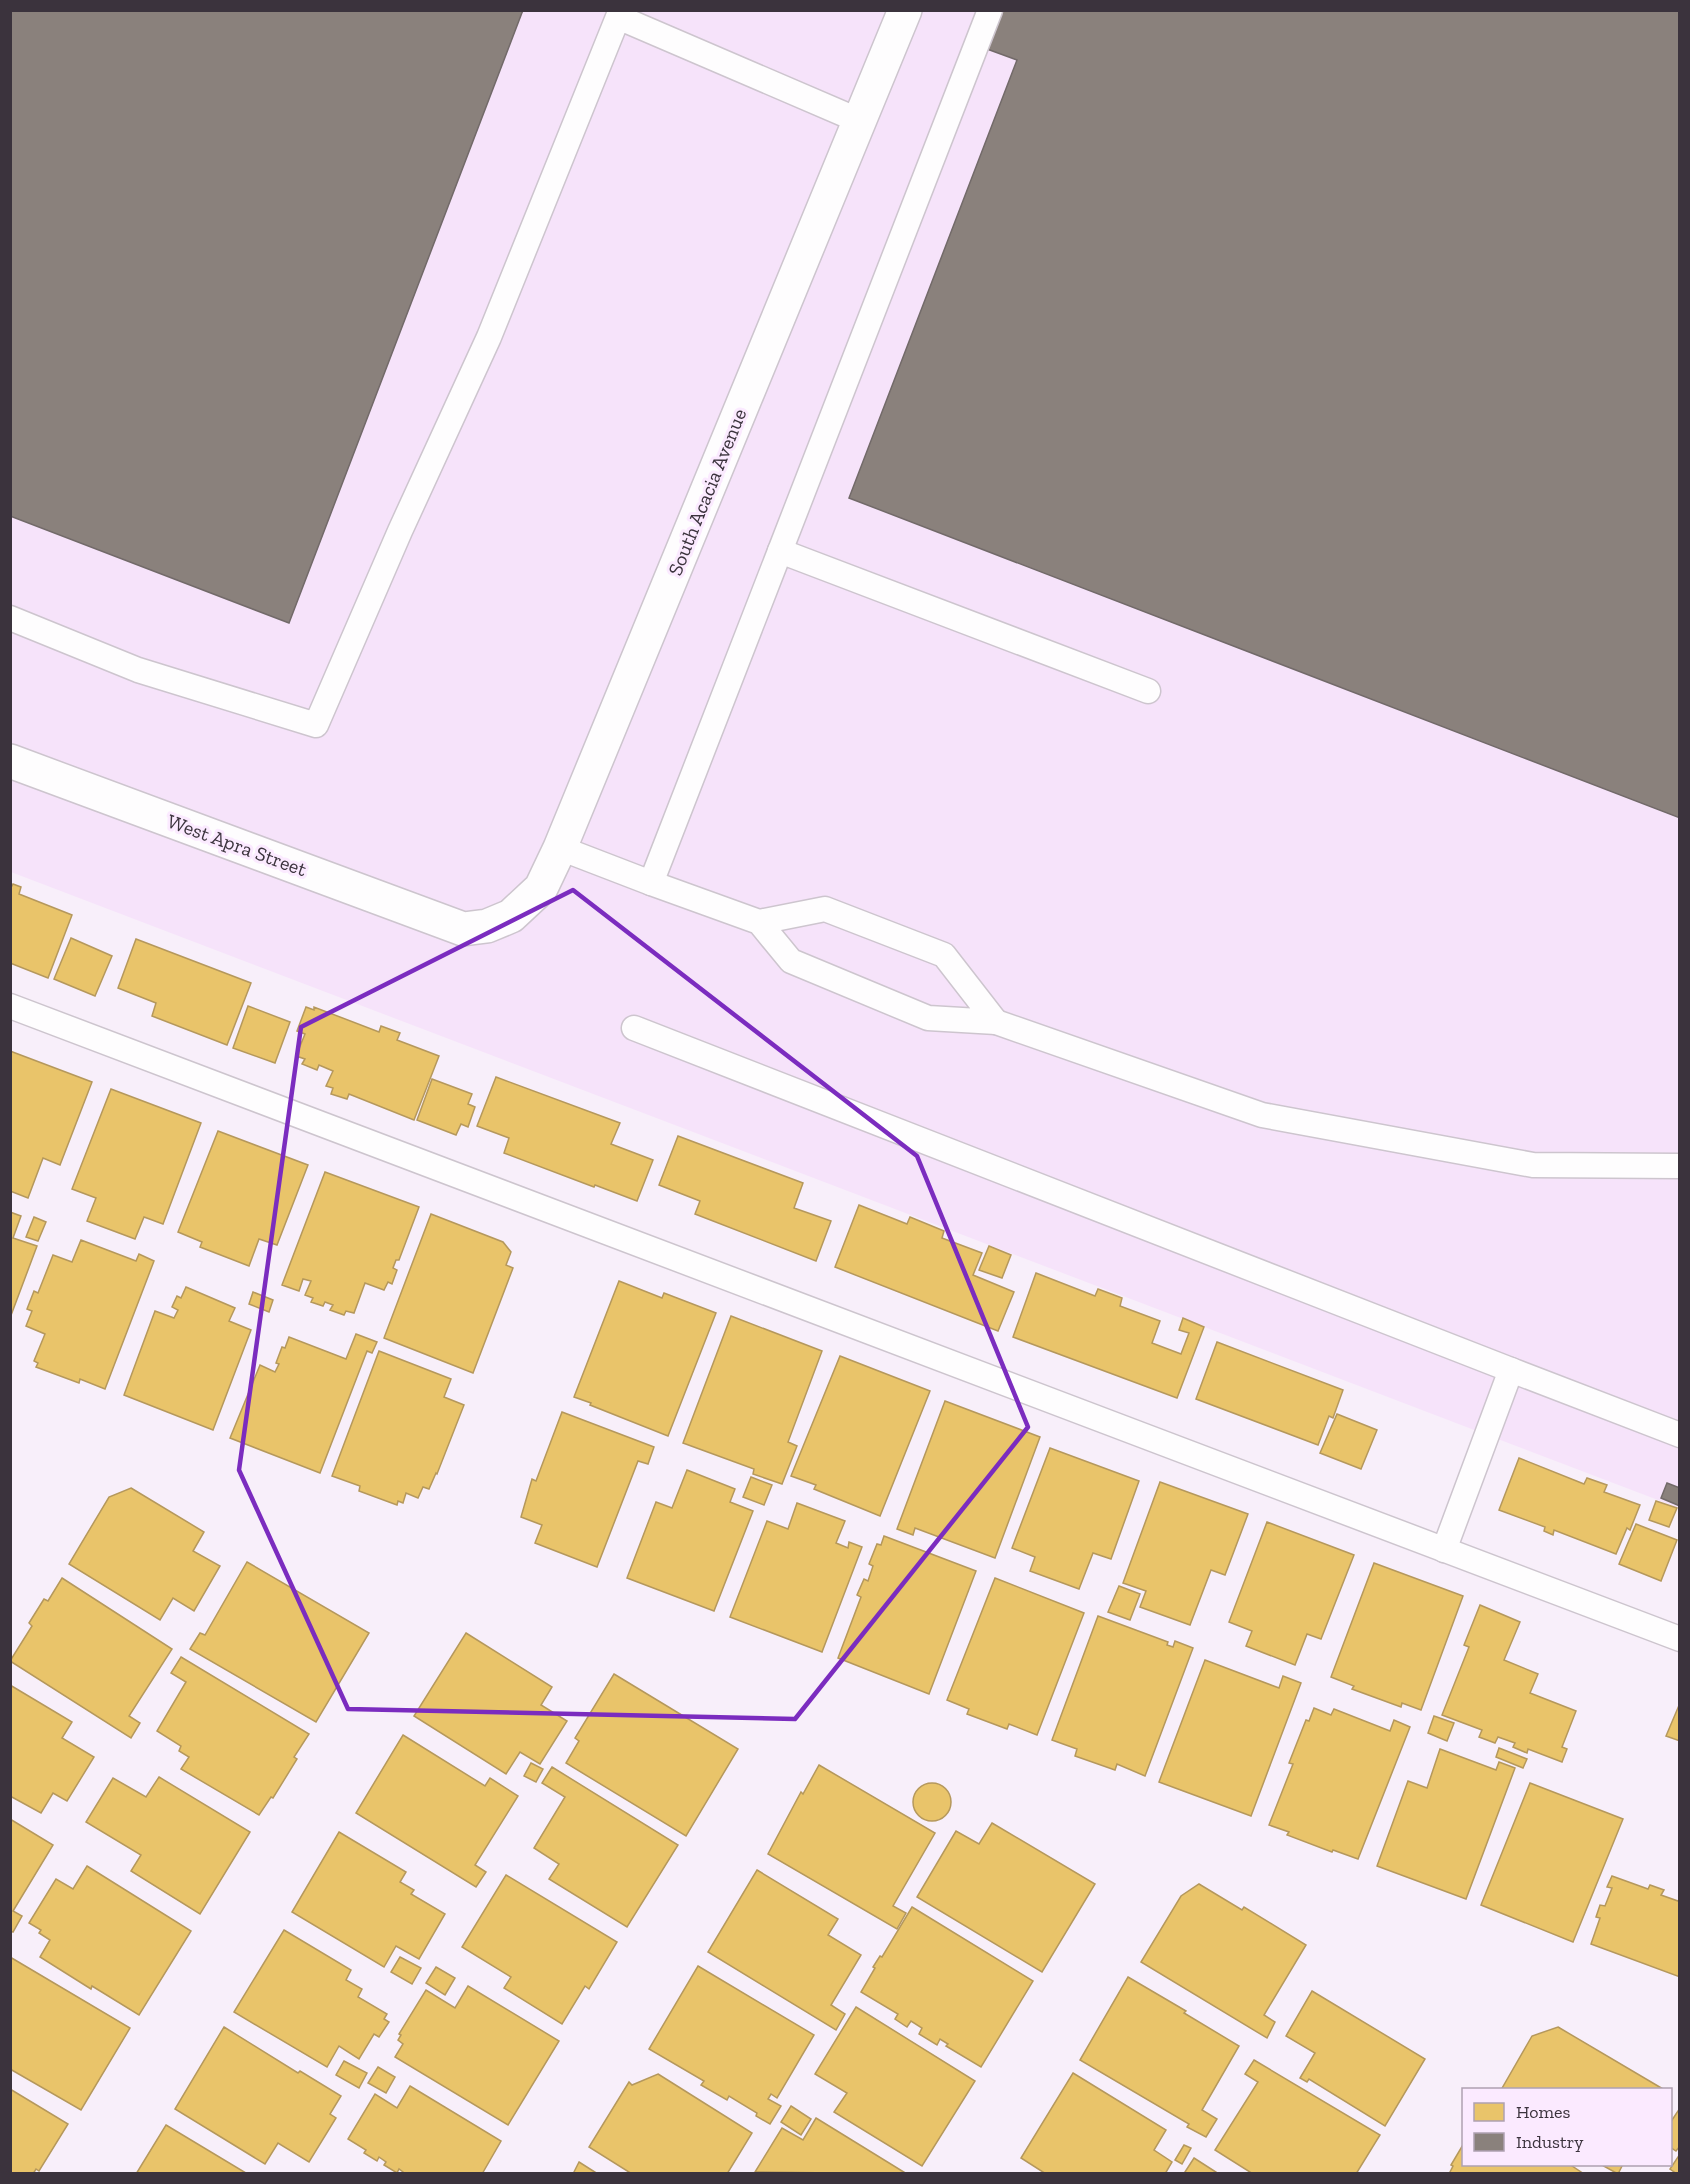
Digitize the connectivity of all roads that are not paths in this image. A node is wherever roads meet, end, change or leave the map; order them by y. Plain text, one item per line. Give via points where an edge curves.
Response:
1 (905, 10) edge
2 (990, 10) edge
3 (860, 121) junction
4 (780, 551) junction
5 (10, 618) edge
6 (1149, 691) dead end
7 (10, 761) edge
8 (560, 848) junction
9 (651, 883) junction
10 (759, 922) junction
11 (463, 929) joint
12 (10, 1006) edge
13 (996, 1022) junction
14 (634, 1028) dead end
15 (1680, 1166) edge
16 (1511, 1371) junction
17 (1680, 1435) edge
18 (1444, 1550) junction
19 (1680, 1639) edge

1 - 3 street, South Acacia Avenue
2 - 4 lane
3 - 5 lane via 618,17 489,337 316,724 138,670
3 - 8 street, South Acacia Avenue
4 - 6 lane
4 - 9 lane
7 - 11 street, West Apra Street
8 - 9 lane
8 - 11 street, South Acacia Avenue via 541,888 511,916 487,926
9 - 10 lane
10 - 13 lane via 791,961 928,1018
10 - 13 lane via 825,909 944,955
12 - 18 lane
13 - 15 lane via 1262,1115 1533,1166
14 - 16 lane
16 - 17 lane
16 - 18 lane
18 - 19 lane

